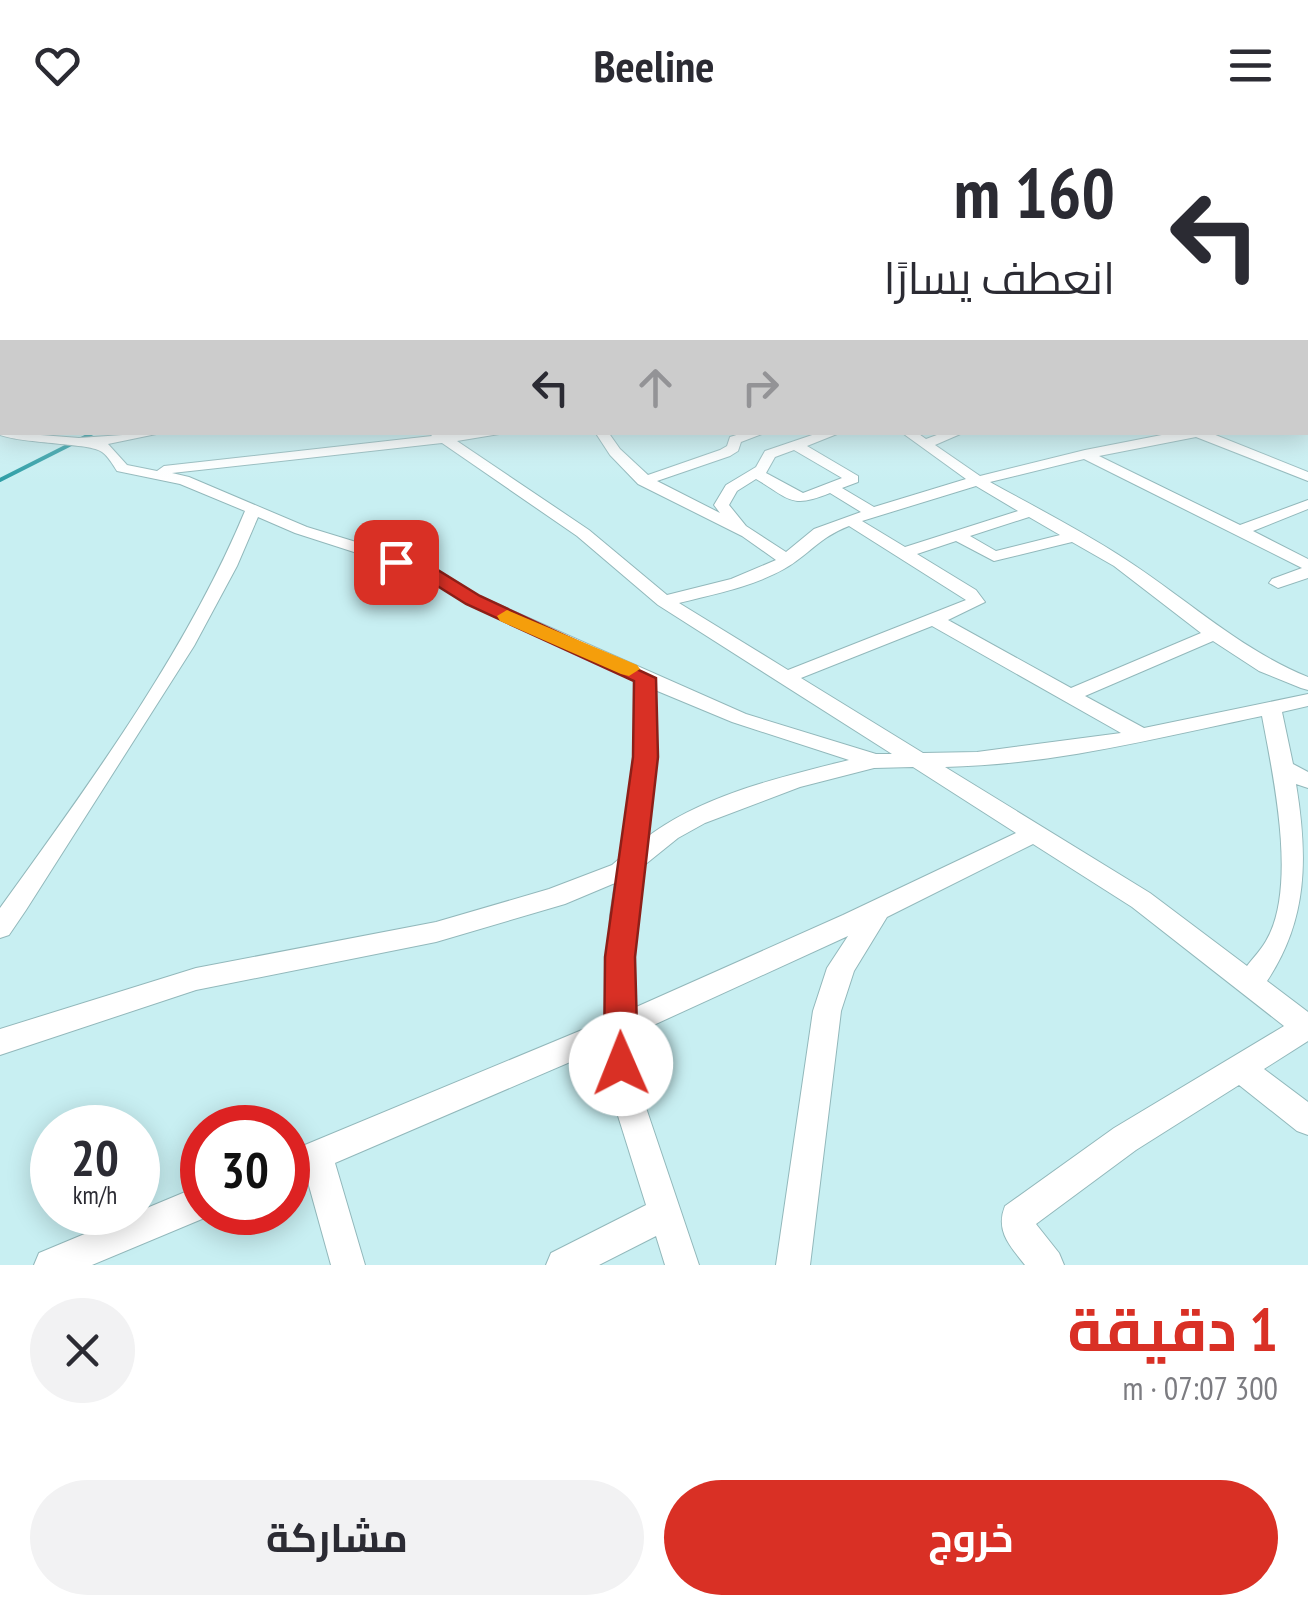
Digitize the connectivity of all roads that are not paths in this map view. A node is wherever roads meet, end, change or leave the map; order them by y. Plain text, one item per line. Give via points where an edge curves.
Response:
1 (14, 435) edge
2 (134, 435) edge
3 (437, 435) edge
4 (603, 435) edge
5 (751, 435) edge
6 (827, 435) edge
7 (911, 435) edge
8 (950, 435) edge
9 (1189, 435) edge
10 (1205, 435) edge
11 (90, 440) junction
12 (924, 444) junction
13 (796, 445) junction
14 (733, 448) junction
15 (1085, 454) junction
16 (761, 468) junction
17 (137, 472) junction
18 (1308, 477) edge
19 (644, 481) junction
20 (978, 482) junction
21 (831, 488) junction
22 (1308, 504) edge
23 (253, 509) junction
24 (1029, 512) junction
25 (874, 513) junction
26 (850, 521) junction
27 (743, 531) junction
28 (1240, 531) junction
29 (956, 534) junction
30 (1071, 537) junction
31 (904, 553) junction
32 (787, 560) junction
33 (1308, 568) edge
34 (1278, 584) dead end
35 (664, 601) junction
36 (938, 621) junction
37 (1214, 634) junction
38 (645, 678) junction
39 (785, 678) junction
40 (1308, 684) edge
41 (1070, 695) junction
42 (1308, 700) edge
43 (1271, 708) junction
44 (1142, 736) junction
45 (922, 760) junction
46 (874, 761) junction
47 (1282, 768) junction
48 (1308, 781) edge
49 (1037, 832) junction
50 (632, 862) junction
51 (879, 910) junction
52 (0, 928) edge
53 (1248, 984) junction
54 (1307, 1027) edge
55 (620, 1028) junction
56 (0, 1042) edge
57 (1240, 1068) junction
58 (1308, 1121) edge
59 (310, 1158) edge
60 (310, 1179) edge
61 (180, 1211) edge
62 (666, 1213) junction
63 (51, 1265) edge
64 (348, 1265) edge
65 (563, 1265) edge
66 (682, 1265) edge
67 (793, 1265) edge
68 (1047, 1265) edge

1 - 11 street
2 - 11 street
3 - 17 street
3 - 35 street via 583,533
4 - 19 street
5 - 14 street via 735,440
6 - 13 street
7 - 12 street
8 - 12 street
9 - 15 street
10 - 18 street
11 - 17 street via 122,468
12 - 20 street
13 - 16 street via 768,455
13 - 21 street via 853,478
14 - 16 street
14 - 19 street
15 - 20 street
15 - 28 street
16 - 21 street via 802,498
16 - 27 street via 731,488 721,505
17 - 23 street via 184,480
19 - 27 street
20 - 24 street
20 - 25 street
21 - 25 street
22 - 28 street
23 - 38 street via 422,568 473,600
23 - 52 street via 203,620
24 - 29 street
24 - 30 street
25 - 26 street
26 - 31 street
26 - 32 street via 812,535
27 - 32 street
28 - 33 street
29 - 30 street via 994,556
29 - 31 street
30 - 37 street via 1152,584
31 - 36 street via 975,598 973,606
32 - 35 street via 746,579
33 - 34 street
35 - 39 street
36 - 39 street
36 - 41 street
37 - 40 street
37 - 41 street
38 - 46 street via 738,718
38 - 50 street via 646,757
39 - 45 street
41 - 44 street
42 - 43 street
43 - 44 street
43 - 47 street
44 - 45 street via 1025,754
45 - 46 street
45 - 49 street
46 - 50 street via 710,812
47 - 48 street
47 - 53 street via 1298,890 1282,939
49 - 51 street
49 - 53 street via 1141,900
50 - 55 street via 623,916
50 - 56 street via 600,882 436,932 196,979
51 - 55 street
51 - 67 street via 841,968 827,1011
53 - 54 street
54 - 57 street
55 - 59 street
55 - 62 street via 623,1084
57 - 58 street
57 - 68 street via 1124,1139 1017,1218 1018,1229
60 - 64 street
61 - 63 street
62 - 65 street
62 - 66 street

